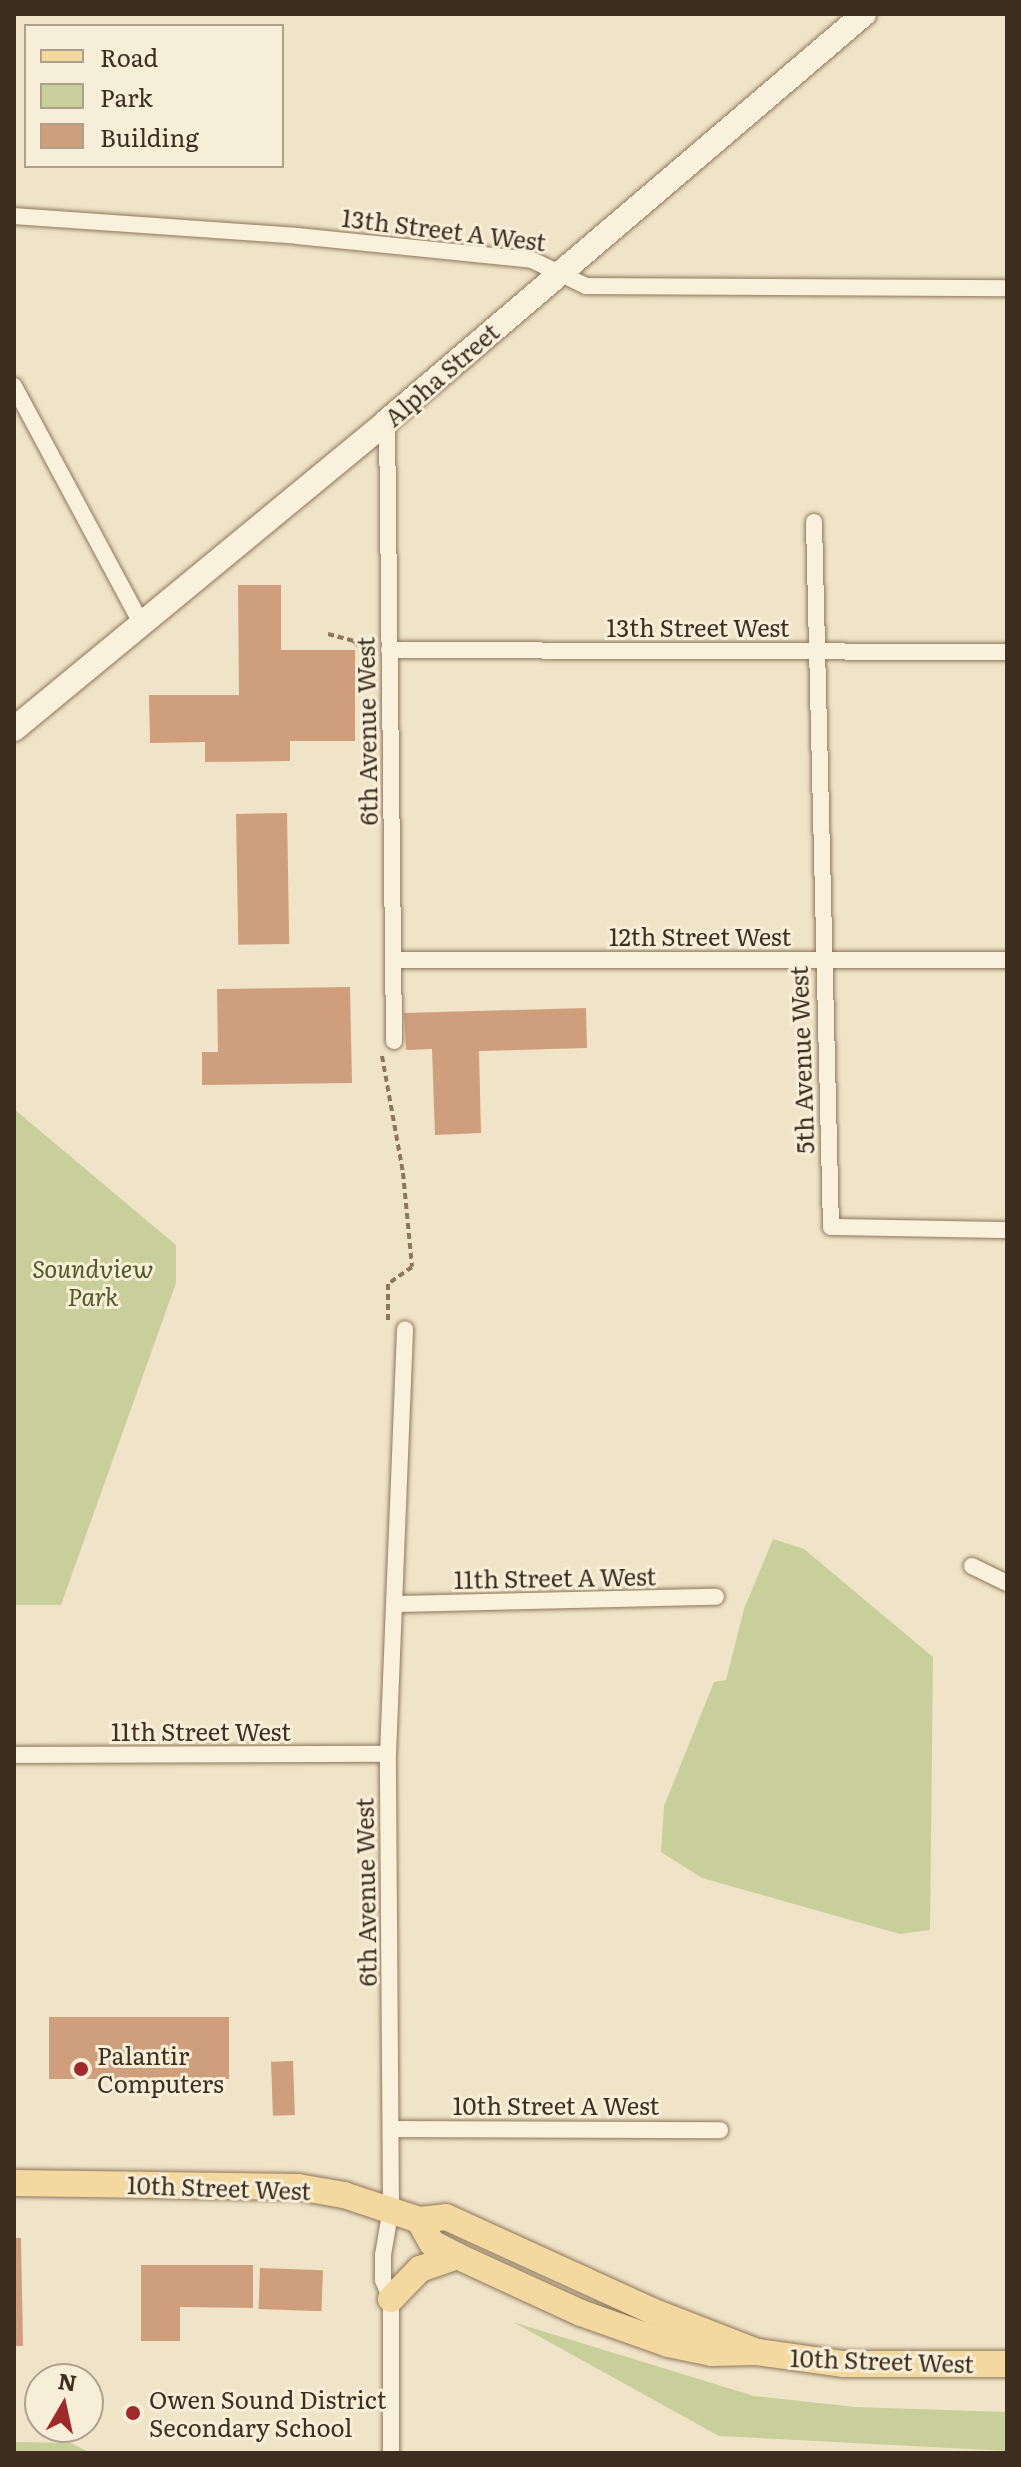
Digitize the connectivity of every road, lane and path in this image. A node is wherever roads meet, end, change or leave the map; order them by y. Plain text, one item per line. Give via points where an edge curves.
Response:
1 (864, 14) edge
2 (14, 216) edge
3 (562, 270) junction
4 (1007, 288) edge
5 (14, 386) edge
6 (387, 421) junction
7 (814, 522) dead end
8 (140, 621) junction
9 (328, 634) dead end
10 (389, 650) junction
11 (821, 651) junction
12 (1007, 652) edge
13 (390, 674) junction
14 (14, 729) edge
15 (393, 960) junction
16 (822, 960) junction
17 (1007, 960) edge
18 (394, 1041) joint
19 (1007, 1230) edge
20 (405, 1329) joint
21 (972, 1566) dead end
22 (1007, 1583) edge
23 (716, 1597) dead end
24 (396, 1604) junction
25 (388, 1754) junction
26 (14, 1755) edge
27 (391, 2129) junction
28 (720, 2130) dead end
29 (14, 2183) edge
30 (391, 2208) junction
31 (419, 2220) junction
32 (457, 2256) junction
33 (391, 2299) junction
34 (757, 2352) junction
35 (1007, 2364) edge
36 (391, 2453) edge

1 - 3 street, Alpha Street
2 - 3 street, 13th Street A West via 297,236 532,260
3 - 4 street, 13th Street A West via 586,286
3 - 6 street, Alpha Street
5 - 8 street
6 - 8 street, Alpha Street
6 - 10 street, 6th Avenue West
7 - 11 street, 5th Avenue West
8 - 14 street, Alpha Street
9 - 13 path via 354,641 374,667
10 - 11 street, 13th Street West
10 - 13 street, 6th Avenue West
11 - 12 street, 13th Street West
11 - 16 street, 5th Avenue West
13 - 15 street, 6th Avenue West
15 - 16 street, 12th Street West
15 - 18 street, 6th Avenue West
16 - 17 street, 12th Street West
16 - 19 street, 5th Avenue West via 831,1227
18 - 20 path via 382,1055 403,1173 412,1267 388,1284 388,1329
20 - 24 street, 6th Avenue West
21 - 22 street
23 - 24 street, 11th Street A West
24 - 25 street, 6th Avenue West
25 - 26 street, 11th Street West
25 - 27 street, 6th Avenue West
27 - 28 street, 10th Street A West
27 - 30 street, 6th Avenue West
29 - 30 main road, 10th Street West via 298,2187
30 - 31 main road, 10th Street West
30 - 33 street, 6th Avenue West via 383,2255 383,2280
31 - 32 main road, 10th Street West via 432,2243
31 - 34 main road, 10th Street West via 446,2217 652,2311
32 - 33 main road via 420,2269
32 - 34 main road, 10th Street West via 624,2330 712,2353
33 - 36 street, 6th Avenue West
34 - 35 main road, 10th Street West via 844,2364

